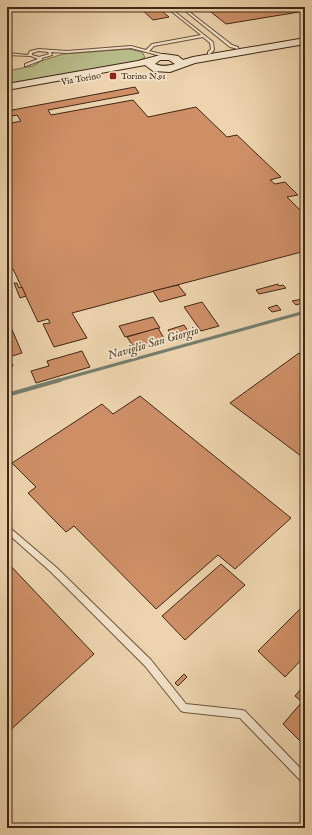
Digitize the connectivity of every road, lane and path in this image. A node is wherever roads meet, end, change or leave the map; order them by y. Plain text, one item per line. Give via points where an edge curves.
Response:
1 (167, 7) edge
2 (182, 7) edge
3 (202, 7) edge
4 (185, 10) junction
5 (203, 36) junction
6 (305, 37) edge
7 (305, 41) edge
8 (237, 48) junction
9 (49, 51) junction
10 (32, 52) junction
11 (67, 52) junction
12 (209, 53) junction
13 (7, 54) edge
14 (12, 54) junction
15 (50, 56) junction
16 (31, 57) junction
17 (168, 57) junction
18 (44, 58) junction
19 (150, 60) junction
20 (32, 63) junction
21 (180, 64) junction
22 (26, 65) dead end
23 (7, 88) edge
24 (7, 92) edge
25 (7, 529) edge
26 (305, 779) edge

1 - 5 lane
2 - 4 lane
3 - 4 lane
4 - 8 lane
5 - 12 lane via 213,45
5 - 19 lane via 153,45
6 - 8 main road
7 - 21 main road
8 - 12 main road
9 - 10 lane
9 - 11 lane
9 - 15 lane
10 - 14 lane
10 - 16 lane
11 - 15 lane
11 - 19 lane via 130,48
12 - 17 main road
13 - 14 lane
14 - 16 lane
15 - 18 lane
16 - 18 lane
16 - 20 lane
17 - 19 main road
17 - 21 main road via 178,60
18 - 20 lane
19 - 21 main road via 170,69
19 - 23 main road, Via Torino
19 - 24 main road, Via Torino
20 - 22 lane
25 - 26 lane via 54,570 148,663 184,708 242,714

